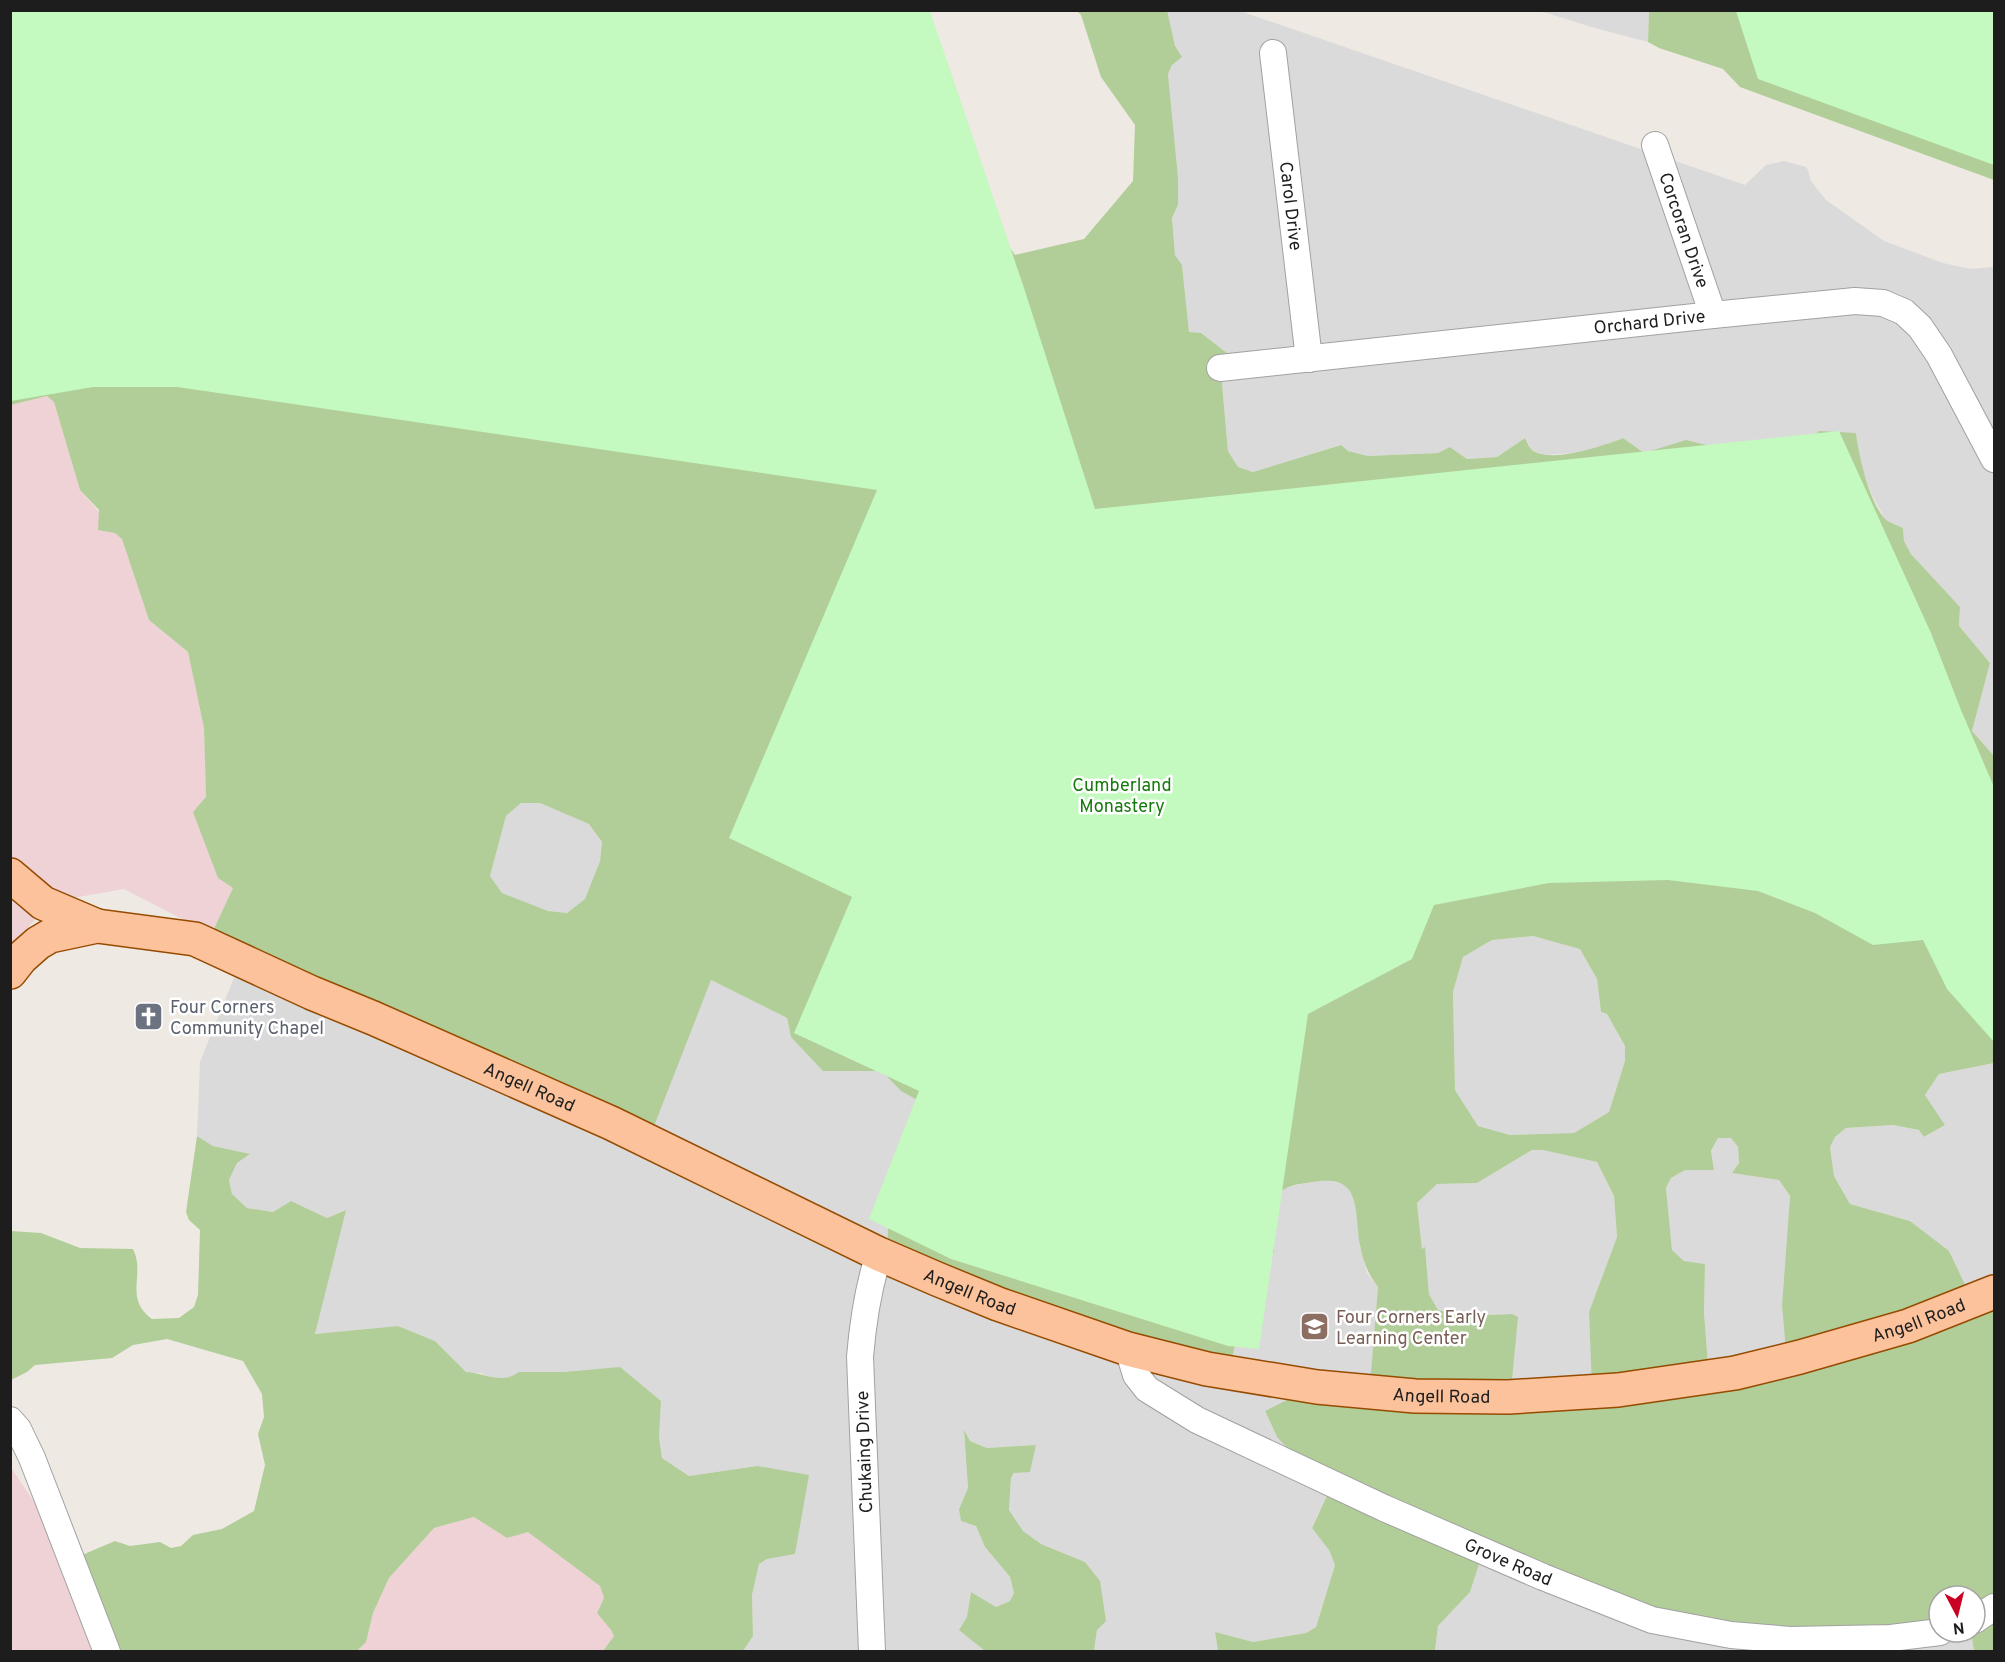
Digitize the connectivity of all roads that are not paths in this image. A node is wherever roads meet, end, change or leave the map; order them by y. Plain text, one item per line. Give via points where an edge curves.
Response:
1 (1273, 53) dead end
2 (1655, 145) dead end
3 (1713, 315) junction
4 (1310, 359) junction
5 (1220, 368) dead end
6 (1995, 459) edge
7 (10, 875) edge
8 (97, 926) junction
9 (10, 972) edge
10 (879, 1254) junction
11 (1995, 1292) edge
12 (1128, 1349) junction
13 (10, 1420) edge
14 (1927, 1634) edge
15 (107, 1652) edge
16 (872, 1652) edge

1 - 4 street, Carol Drive
2 - 3 street, Corcoran Drive
3 - 4 street, Orchard Drive
3 - 6 street, Orchard Drive via 1855,301 1883,303 1904,312 1939,355
4 - 5 street, Orchard Drive
7 - 8 main road via 44,903
8 - 9 main road, Angell Road via 50,936 21,958
8 - 10 main road, Angell Road via 195,939 611,1123
10 - 12 main road, Angell Road via 998,1304
10 - 16 street, Chukaing Drive via 866,1302 861,1357
11 - 12 main road, Angell Road via 1908,1326 1789,1360 1725,1374 1582,1393 1415,1396 1328,1388 1206,1369
12 - 14 street, Grove Road via 1136,1375 1147,1389 1197,1420 1384,1508 1652,1620 1731,1635 1790,1640
13 - 15 street via 32,1458

